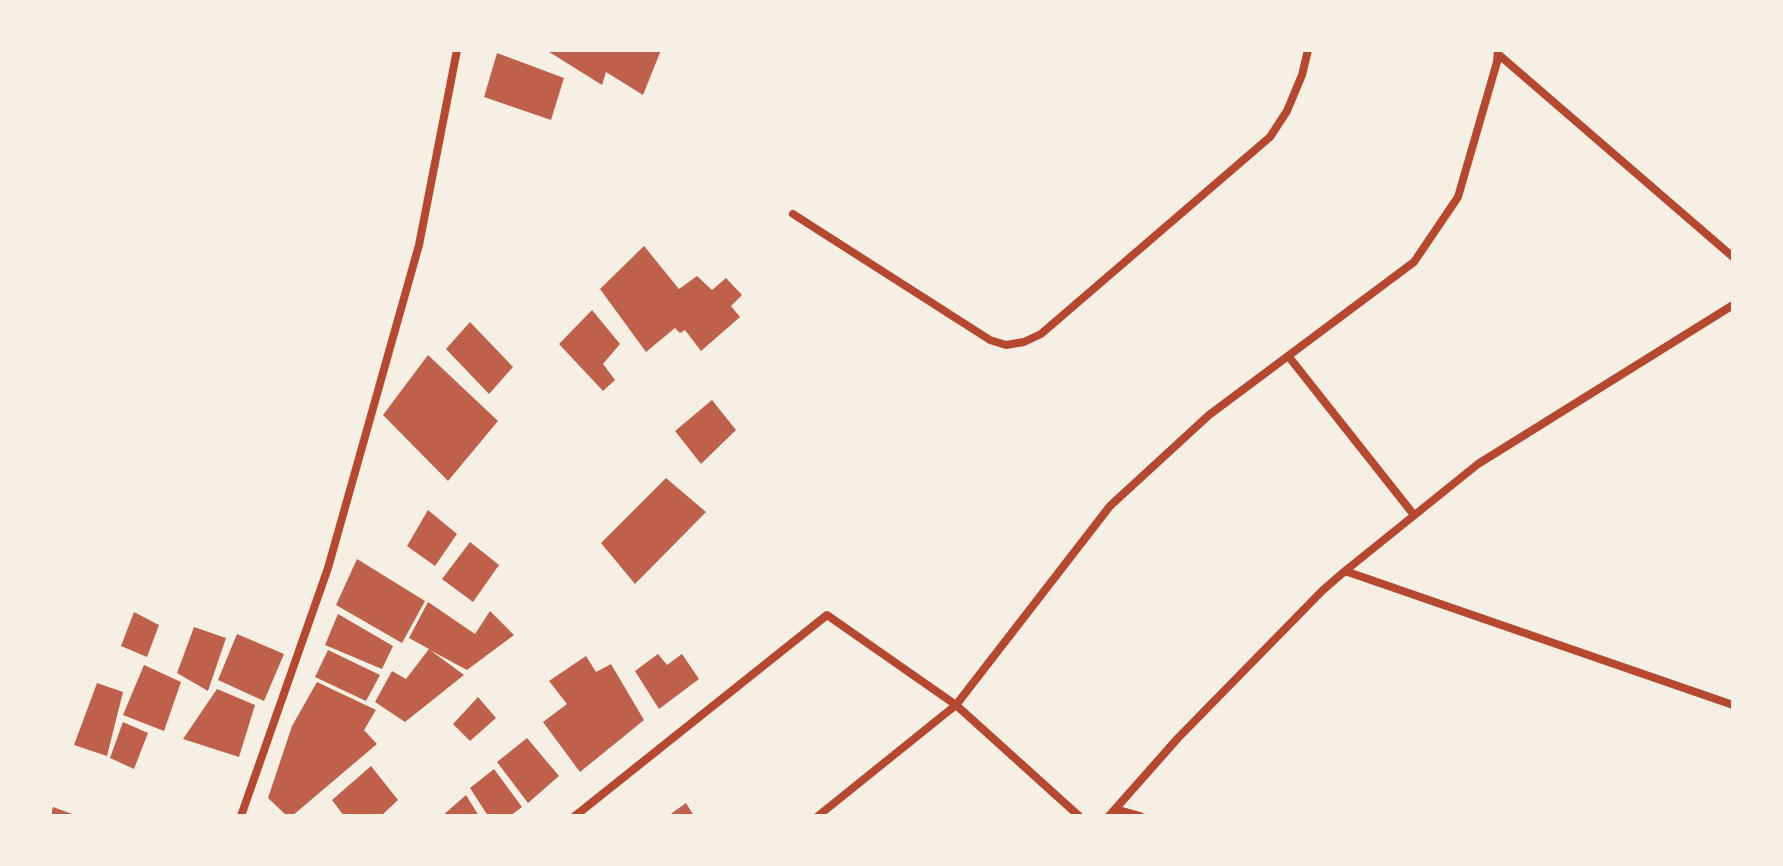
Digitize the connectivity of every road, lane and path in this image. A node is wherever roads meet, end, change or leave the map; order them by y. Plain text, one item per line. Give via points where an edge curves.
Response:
1 (457, 50) edge
2 (1308, 50) edge
3 (1498, 52) edge
4 (793, 214) dead end
5 (1733, 257) edge
6 (1733, 305) edge
7 (1289, 357) junction
8 (1414, 515) junction
9 (1345, 571) junction
10 (956, 705) junction
11 (1733, 705) edge
12 (1112, 812) edge
13 (241, 816) edge
14 (575, 816) edge
15 (818, 816) edge
16 (1079, 816) edge
17 (1140, 816) edge

1 - 13 street via 419,245 333,554
2 - 4 street via 1287,111 1270,137 1041,334 1024,342 1006,345 990,340
3 - 5 street
3 - 7 street via 1458,197 1414,262
6 - 8 street via 1478,464
7 - 8 street
7 - 10 street via 1209,415 1110,506
8 - 9 street
9 - 11 street
9 - 12 street
10 - 14 street via 827,615
10 - 15 street
10 - 16 street
12 - 17 street

